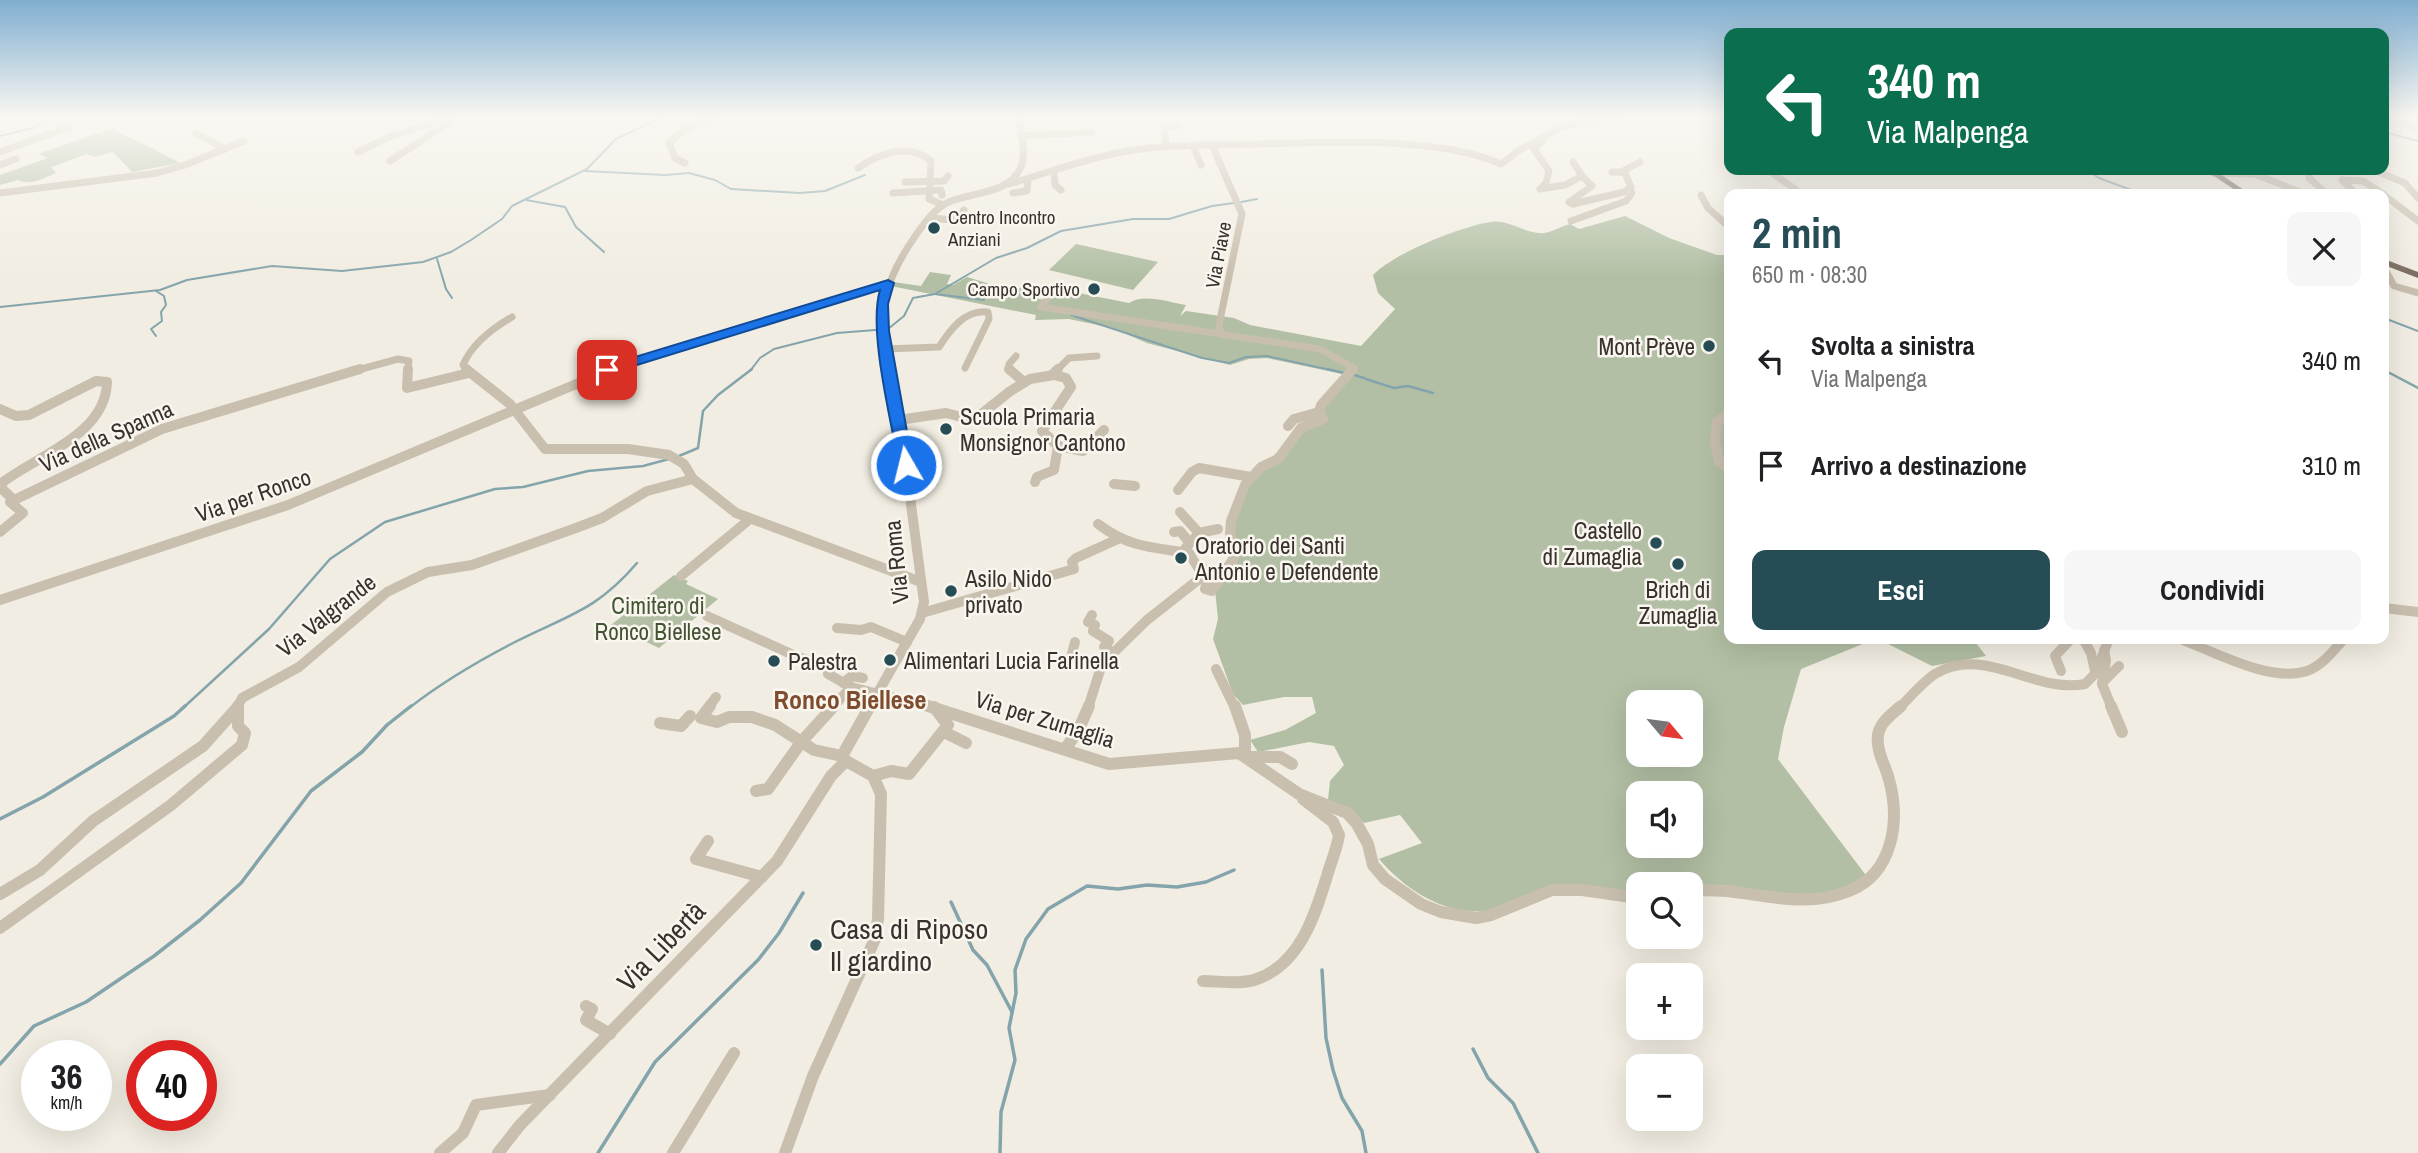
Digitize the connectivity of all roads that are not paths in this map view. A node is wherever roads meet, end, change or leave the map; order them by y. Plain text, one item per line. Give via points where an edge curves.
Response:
1 (170, 170) edge
2 (929, 170) edge
3 (1019, 170) edge
4 (1023, 170) edge
5 (1064, 170) edge
6 (1221, 170) edge
7 (1548, 170) edge
8 (1578, 170) edge
9 (1625, 170) edge
10 (1612, 172) dead end
11 (1621, 172) junction
12 (1054, 173) junction
13 (1016, 175) junction
14 (1775, 175) edge
15 (2217, 175) edge
16 (2258, 175) edge
17 (2309, 175) edge
18 (2389, 175) edge
19 (948, 176) dead end
20 (1582, 176) junction
21 (1028, 177) junction
22 (905, 182) dead end
23 (928, 183) junction
24 (1002, 186) junction
25 (1795, 189) edge
26 (2238, 189) edge
27 (2292, 189) edge
28 (2321, 189) edge
29 (2351, 189) edge
30 (2375, 189) edge
31 (1062, 190) dead end
32 (1629, 190) junction
33 (928, 191) junction
34 (0, 193) edge
35 (892, 193) dead end
36 (1013, 194) dead end
37 (1701, 195) dead end
38 (2418, 198) edge
39 (2389, 199) edge
40 (944, 200) junction
41 (2401, 208) junction
42 (964, 210) dead end
43 (2418, 211) edge
44 (1720, 218) junction
45 (1724, 218) edge
46 (930, 219) junction
47 (1571, 221) dead end
48 (2418, 221) edge
49 (1724, 225) edge
50 (2389, 264) edge
51 (2418, 275) edge
52 (2389, 277) edge
53 (888, 283) junction
54 (1055, 288) dead end
55 (2418, 293) edge
56 (512, 317) dead end
57 (1223, 335) junction
58 (885, 349) junction
59 (1016, 356) dead end
60 (1097, 356) dead end
61 (965, 368) dead end
62 (469, 373) junction
63 (1054, 374) junction
64 (1024, 382) junction
65 (0, 409) edge
66 (1319, 409) junction
67 (513, 410) junction
68 (1724, 417) edge
69 (900, 420) junction
70 (1288, 426) dead end
71 (1104, 430) dead end
72 (1058, 446) junction
73 (1724, 464) edge
74 (1251, 477) junction
75 (693, 479) junction
76 (1035, 482) dead end
77 (1114, 484) dead end
78 (1135, 486) dead end
79 (1178, 490) dead end
80 (14, 499) junction
81 (1181, 512) dead end
82 (750, 519) junction
83 (1098, 524) dead end
84 (1218, 529) dead end
85 (0, 532) edge
86 (1174, 532) dead end
87 (1199, 533) junction
88 (1118, 539) junction
89 (1186, 546) junction
90 (1199, 569) junction
91 (681, 576) dead end
92 (921, 582) junction
93 (0, 600) edge
94 (2389, 608) edge
95 (2418, 612) edge
96 (922, 613) junction
97 (1092, 615) dead end
98 (707, 616) dead end
99 (837, 628) dead end
100 (907, 642) junction
101 (1075, 642) dead end
102 (2066, 644) edge
103 (2086, 644) edge
104 (2106, 644) edge
105 (2196, 644) edge
106 (2339, 644) edge
107 (1113, 653) junction
108 (2119, 666) dead end
109 (1100, 667) junction
110 (1216, 668) dead end
111 (2061, 671) dead end
112 (2095, 672) junction
113 (863, 678) dead end
114 (2102, 684) junction
115 (847, 685) junction
116 (878, 693) junction
117 (716, 697) dead end
118 (933, 707) junction
119 (236, 709) junction
120 (697, 717) junction
121 (660, 723) dead end
122 (944, 732) junction
123 (2122, 732) dead end
124 (802, 741) junction
125 (966, 743) dead end
126 (1065, 749) junction
127 (1246, 756) junction
128 (844, 759) junction
129 (1292, 764) dead end
130 (873, 776) junction
131 (756, 791) dead end
132 (1298, 794) junction
133 (708, 841) dead end
134 (762, 877) junction
135 (1703, 890) edge
136 (0, 894) edge
137 (1626, 896) edge
138 (0, 928) edge
139 (1202, 981) dead end
140 (586, 1006) dead end
141 (610, 1034) junction
142 (734, 1053) dead end
143 (550, 1095) junction
144 (440, 1153) edge
145 (498, 1153) edge
146 (673, 1153) edge
147 (785, 1153) edge

1 - 34 street
2 - 23 street
3 - 13 street
4 - 21 street
5 - 12 street
6 - 57 street, Via Piave via 1242,214 1220,320
7 - 20 street via 1540,189 1565,185
8 - 20 street
9 - 11 street
10 - 11 street
11 - 32 street via 1627,176
12 - 21 street
12 - 31 street via 1055,185
13 - 21 street
13 - 24 street
14 - 25 street
15 - 26 main road
16 - 27 street
17 - 28 street
18 - 38 street via 2411,186
19 - 23 street
20 - 32 street via 1592,186 1569,202
21 - 24 street
21 - 36 street via 1027,191
22 - 23 street
23 - 33 street
24 - 40 street
29 - 30 street via 2342,180 2363,181
32 - 47 street via 1632,193 1626,201
33 - 35 street
33 - 40 street via 929,199
33 - 40 street via 941,190
37 - 44 street
39 - 41 street
40 - 46 street, Via Roma
41 - 43 street
41 - 48 street
42 - 46 street via 954,220
44 - 45 street
44 - 49 street
46 - 53 street, Via Roma
50 - 51 main road
52 - 55 street via 2394,286
53 - 58 street, Via Roma via 882,304
53 - 67 street, Via per Ronco via 632,361
54 - 57 street via 1041,307
56 - 62 street via 496,326 464,360
57 - 66 street via 1325,350 1342,359 1353,370
58 - 61 street via 939,347 955,323 988,312 989,319
58 - 69 street, Via Roma
59 - 64 street via 1009,372
60 - 63 street via 1069,358
62 - 67 street
62 - 80 street, Via della Spanna via 407,388 409,361 404,358 332,377 162,429
63 - 64 street
63 - 72 street via 1066,378 1071,387 1042,431
64 - 69 street via 979,416 946,413
65 - 80 street, Via della Spanna via 16,416 29,415 96,380 107,382 106,402 80,431 3,482 1,488
66 - 70 street
66 - 74 street via 1323,419 1301,428 1278,459
67 - 75 street via 545,449 647,450 674,458 690,469
67 - 93 street, Via per Ronco via 288,505
68 - 73 street via 1717,422 1715,441
69 - 92 street, Via Roma
71 - 72 street via 1083,451
72 - 76 street via 1054,470
74 - 79 street via 1199,468
74 - 90 street via 1231,521 1234,560 1212,591 1205,589 1208,577
75 - 82 street via 721,504
75 - 119 street, Via Valgrande via 647,491 576,528 471,565 428,572 399,586 299,667 242,698
77 - 78 street
80 - 85 street via 11,505 23,513
81 - 87 street
82 - 91 street
82 - 92 street
83 - 88 street
84 - 87 street
86 - 89 street via 1180,531
87 - 89 street
88 - 89 street via 1130,544
88 - 96 street via 1076,558 1074,569
89 - 90 street
90 - 107 street via 1200,581 1147,620
92 - 96 street, Via Roma
94 - 95 street
96 - 100 street, Via Roma
97 - 107 street via 1088,622 1109,641 1104,647
98 - 115 street via 822,663 830,670 828,674
99 - 100 street via 871,627
100 - 116 street, Via Roma
101 - 109 street via 1071,657
102 - 111 street via 2055,656
103 - 112 street
104 - 112 street
104 - 114 street
105 - 106 street via 2289,674 2317,666
107 - 109 street
108 - 114 street
109 - 126 street via 1088,715
110 - 127 street via 1236,710
112 - 135 street via 2088,683 2052,685 1970,664 1947,668 1930,678 1879,732 1892,813 1888,855 1871,879 1857,888 1815,899 1783,900 1723,889
113 - 115 street via 852,676
114 - 123 street
115 - 116 street, Via per Zumaglia
115 - 124 street
116 - 118 street, Via per Zumaglia
116 - 128 street, Via Roma
117 - 120 street
118 - 122 street via 948,725
118 - 126 street, Via per Zumaglia
119 - 136 street, Via Valgrande via 203,746 93,821 40,870
119 - 138 street via 237,726 245,733 242,745 170,804
120 - 121 street via 681,726
120 - 124 street via 717,722 741,714 791,732
122 - 125 street
122 - 130 street via 909,774
124 - 128 street
124 - 131 street via 768,789
126 - 127 street, Via per Zumaglia via 1109,764 1218,753
127 - 129 street, Via per Zumaglia via 1280,757
127 - 132 street
128 - 130 street
128 - 134 street, Via Libertà via 786,849
130 - 147 street via 881,793 875,939
132 - 137 street via 1347,813 1385,879 1441,912 1476,918 1552,890
132 - 139 street via 1336,823 1340,833 1306,935 1265,976 1247,981
133 - 134 street via 696,859
134 - 141 street, Via Libertà
140 - 141 street via 592,1009 586,1020
141 - 143 street, Via Libertà
142 - 146 street
143 - 144 street via 476,1105 472,1121 452,1146
143 - 145 street, Via Libertà

